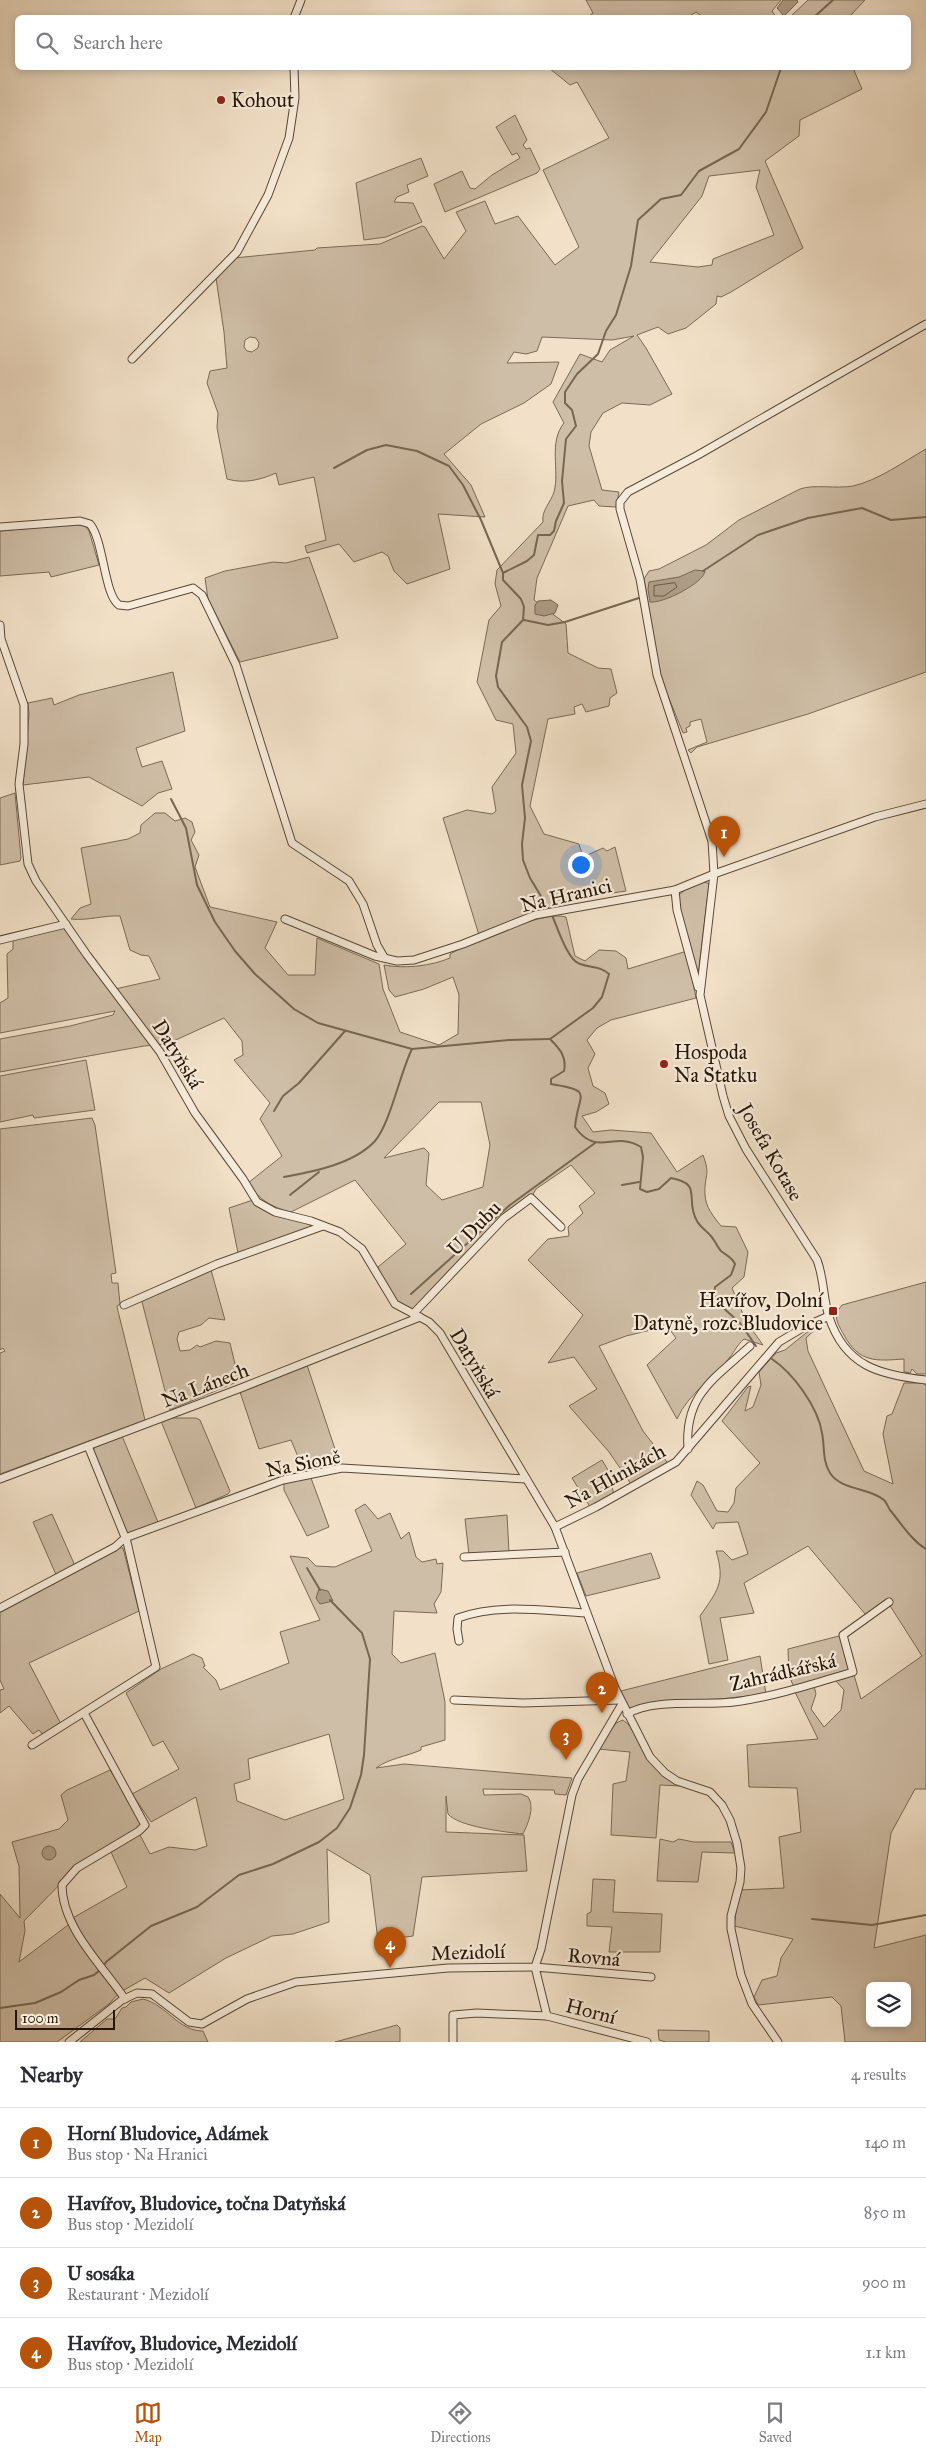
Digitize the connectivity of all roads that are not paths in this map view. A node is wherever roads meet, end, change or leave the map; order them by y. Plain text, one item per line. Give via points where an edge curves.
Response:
1 (301, 0) edge
2 (295, 15) edge
3 (294, 70) edge
4 (926, 324) edge
5 (132, 359) dead end
6 (0, 527) edge
7 (0, 625) edge
8 (926, 804) edge
9 (714, 874) junction
10 (675, 890) junction
11 (285, 919) dead end
12 (66, 924) junction
13 (0, 940) edge
14 (384, 957) junction
15 (700, 994) junction
16 (324, 1226) junction
17 (561, 1227) dead end
18 (124, 1304) dead end
19 (416, 1315) junction
20 (829, 1316) junction
21 (750, 1346) dead end
22 (926, 1380) edge
23 (88, 1446) junction
24 (688, 1449) junction
25 (0, 1479) edge
26 (526, 1479) junction
27 (555, 1527) junction
28 (125, 1538) junction
29 (564, 1552) junction
30 (464, 1558) dead end
31 (889, 1602) dead end
32 (0, 1608) edge
33 (586, 1613) junction
34 (459, 1641) dead end
35 (454, 1700) dead end
36 (621, 1702) junction
37 (84, 1713) junction
38 (627, 1714) junction
39 (32, 1745) dead end
40 (535, 1968) junction
41 (650, 1978) dead end
42 (125, 1999) junction
43 (547, 2016) junction
44 (69, 2042) edge
45 (453, 2042) edge
46 (647, 2042) edge
47 (778, 2042) edge

1 - 2 street
3 - 5 street via 295,98 289,138 268,195 246,236 237,252
4 - 9 street, Josefa Kotase via 628,492 620,502 620,515 640,579 656,675 712,841
6 - 14 street via 80,521 90,524 97,538 112,596 119,605 128,606 193,588 202,595 236,665 292,843 353,886 364,904
7 - 12 street, Datyňská via 1,639 24,705 19,784 28,864
8 - 9 street, Na Hranici via 875,818
9 - 10 street, Na Hranici
9 - 15 street, Josefa Kotase
10 - 14 street, Na Hranici via 535,915 435,954 404,961
10 - 15 street via 677,910
11 - 14 street, Na Hranici via 363,953
12 - 13 street
12 - 16 street, Datyňská via 160,1052 195,1113 258,1202 275,1212
15 - 20 street, Josefa Kotase via 729,1116 746,1149 817,1260
16 - 18 street via 217,1264
16 - 19 street, Datyňská via 340,1232 362,1249 395,1304
17 - 19 street, U Dubu via 531,1198 504,1218
19 - 23 street, Na Lánech
19 - 26 street, Datyňská via 429,1322 440,1334
20 - 22 street, Josefa Kotase via 839,1338 860,1363 875,1371
20 - 24 street, Na Hlinikách via 779,1342
21 - 24 street, Na Hlinikách via 697,1398 686,1428
23 - 25 street, Na Lánech
23 - 28 street
24 - 27 street, Na Hlinikách via 676,1462 655,1475
26 - 27 street, Datyňská
26 - 28 street, Na Sioně via 342,1468 283,1480
27 - 29 street, Datyňská
28 - 32 street, Na Sioně via 115,1547
28 - 37 street via 156,1668
29 - 30 street
29 - 33 street, Datyňská
31 - 38 street, Zahrádkářská via 843,1635 852,1672 794,1690 740,1701 658,1706
33 - 34 street via 510,1609 474,1612 458,1618
33 - 36 street, Datyňská
35 - 36 street
36 - 38 street, Datyňská
36 - 40 street, Mezidolí via 575,1787
37 - 39 street
37 - 42 street via 145,1825 78,1868 62,1885 62,1895 69,1914 99,1966
38 - 47 street, Datyňská via 660,1769 677,1781 710,1792 722,1804 730,1820 741,1868 731,1929 741,1975 752,2004
40 - 41 street, Rovná
40 - 42 street, Mezidolí via 448,1968 296,1982 247,1999 202,2024 188,2022 152,1994 137,1993
40 - 43 street, Horní
42 - 44 street, Mezidolí
43 - 45 street via 453,2015
43 - 46 street, Horní

